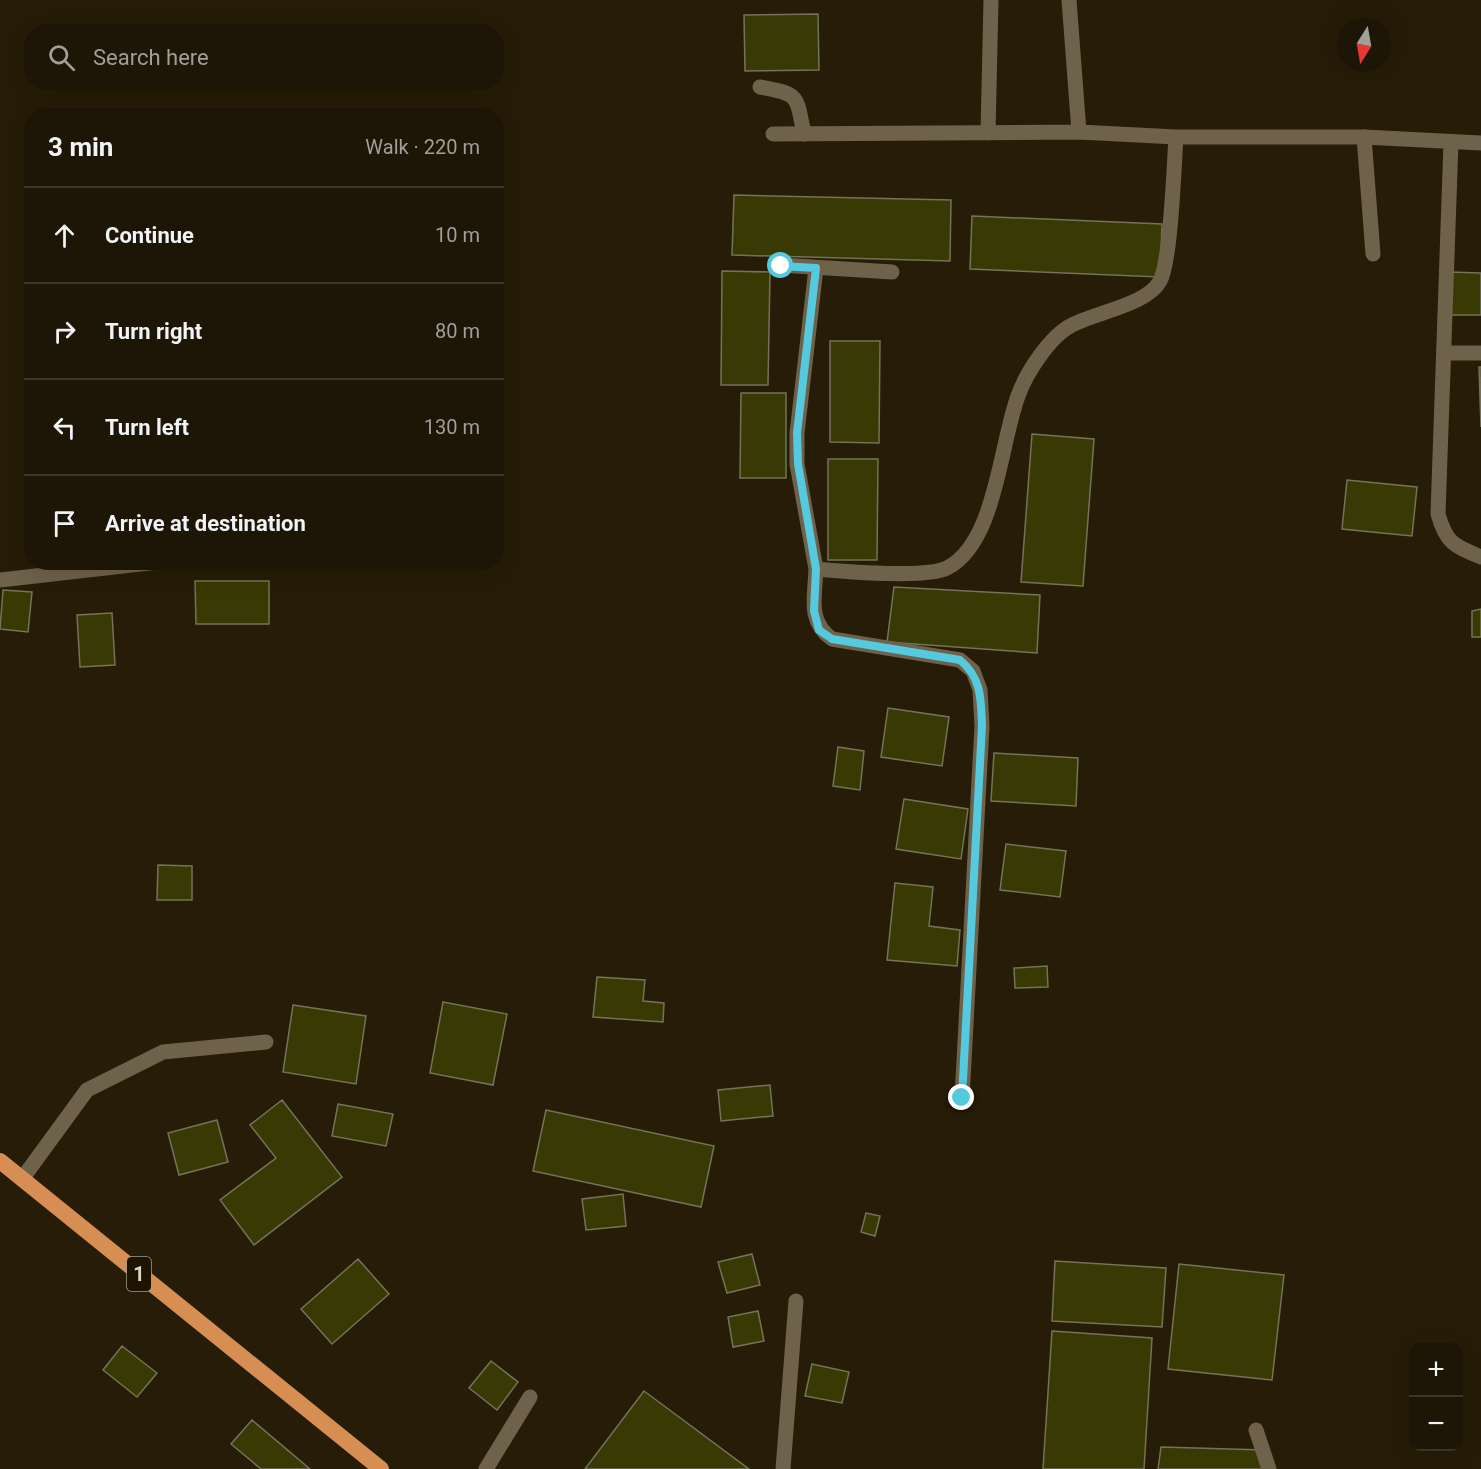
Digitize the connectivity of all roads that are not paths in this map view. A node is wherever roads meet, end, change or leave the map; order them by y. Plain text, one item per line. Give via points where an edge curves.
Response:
1 (991, 0) edge
2 (1069, 0) edge
3 (760, 87) dead end
4 (1079, 132) junction
5 (988, 133) junction
6 (773, 134) dead end
7 (804, 134) junction
8 (1176, 137) junction
9 (1364, 137) junction
10 (1451, 142) junction
11 (1481, 143) edge
12 (1372, 254) dead end
13 (781, 266) dead end
14 (816, 268) junction
15 (891, 272) dead end
16 (1445, 352) junction
17 (1481, 352) edge
18 (1481, 557) edge
19 (816, 569) junction
20 (88, 570) edge
21 (0, 580) edge
22 (266, 1041) dead end
23 (962, 1098) dead end
24 (0, 1161) edge
25 (22, 1179) junction
26 (796, 1301) dead end
27 (530, 1397) dead end
28 (1256, 1430) dead end
29 (381, 1469) edge
30 (486, 1469) edge
31 (783, 1469) edge
32 (1269, 1469) edge

1 - 5 street
2 - 4 street
3 - 7 street via 788,92 797,100
4 - 5 street
4 - 8 street
5 - 7 street
6 - 7 street
8 - 9 street
8 - 19 street via 1161,280 1150,294 1070,325 1039,356 1018,395 986,515 969,551 946,569 907,573
9 - 10 street
9 - 12 street
10 - 11 street
10 - 16 street
13 - 14 street
14 - 15 street
14 - 19 street via 797,433 798,464
16 - 17 street
16 - 18 street via 1438,514 1443,531 1454,546
19 - 23 street via 814,611 819,630 832,639 960,660 973,671 980,690 980,795
20 - 21 street
22 - 25 street via 163,1052 87,1090
24 - 25 highway, 1
25 - 29 highway, 1
26 - 31 street
27 - 30 street
28 - 32 street

